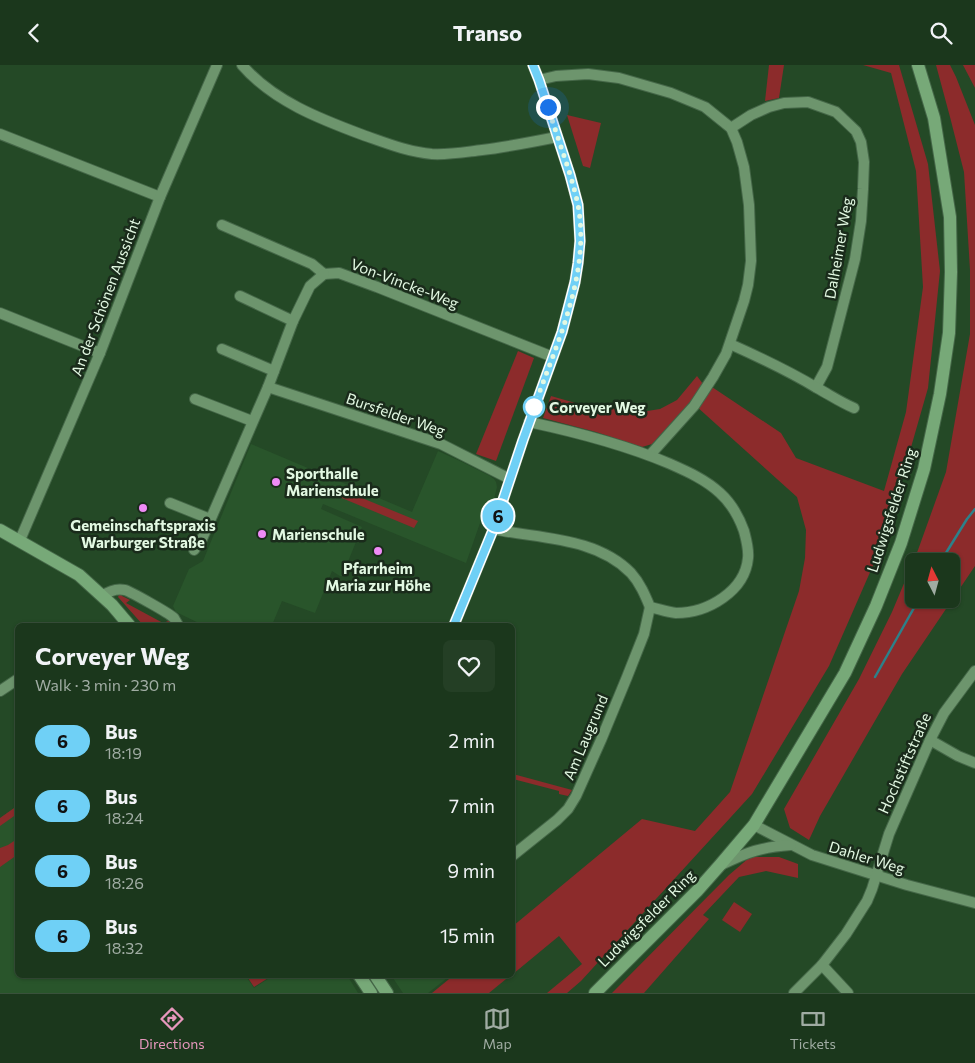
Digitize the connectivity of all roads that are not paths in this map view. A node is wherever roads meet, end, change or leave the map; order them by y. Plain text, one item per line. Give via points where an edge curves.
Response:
1 (217, 65) edge
2 (242, 65) edge
3 (533, 65) edge
4 (918, 65) edge
5 (539, 80) junction
6 (731, 128) junction
7 (0, 134) edge
8 (557, 137) junction
9 (160, 197) junction
10 (222, 225) dead end
11 (324, 274) junction
12 (240, 296) dead end
13 (0, 313) edge
14 (293, 321) junction
15 (730, 344) junction
16 (222, 349) dead end
17 (100, 353) junction
18 (553, 357) junction
19 (274, 371) junction
20 (268, 387) junction
21 (816, 387) junction
22 (195, 399) dead end
23 (854, 408) dead end
24 (252, 421) junction
25 (529, 422) junction
26 (650, 455) junction
27 (510, 479) junction
28 (170, 503) dead end
29 (210, 519) junction
30 (0, 529) edge
31 (493, 529) junction
32 (20, 540) junction
33 (194, 550) dead end
34 (102, 596) junction
35 (650, 607) junction
36 (127, 623) edge
37 (177, 623) edge
38 (455, 623) edge
39 (975, 671) edge
40 (15, 681) edge
41 (0, 691) edge
42 (930, 739) junction
43 (975, 763) edge
44 (754, 825) junction
45 (792, 845) junction
46 (515, 855) edge
47 (720, 865) junction
48 (876, 876) junction
49 (975, 903) edge
50 (822, 965) junction
51 (361, 978) edge
52 (377, 978) edge
53 (371, 993) edge
54 (387, 993) edge
55 (595, 993) edge
56 (794, 993) edge
57 (848, 993) edge

1 - 9 street, An der Schönen Aussicht
2 - 8 street via 286,101 336,125 412,151 453,154
3 - 5 street
4 - 44 main road, Ludwigsfelder Ring via 934,118 950,217 949,333 924,469 901,543 849,664
5 - 6 street via 556,75 588,74 619,78 672,93 704,107
5 - 8 street
6 - 15 street via 744,167 751,261 744,301
6 - 21 street, Dalheimer Weg via 769,107 808,102 836,112 856,131 861,143 863,189 855,259 828,367
7 - 9 street
8 - 18 street via 578,205 580,241 575,282
9 - 17 street, An der Schönen Aussicht
10 - 11 street, Von-Vincke-Weg via 312,264
11 - 14 street via 310,286
11 - 18 street, Von-Vincke-Weg via 339,273 362,281
12 - 14 street
13 - 17 street
14 - 19 street
15 - 21 street
15 - 26 street via 694,405
16 - 19 street
17 - 32 street, An der Schönen Aussicht
18 - 25 street
19 - 20 street
20 - 24 street
20 - 27 street, Bursfelder Weg via 441,444
21 - 23 street
22 - 24 street
24 - 29 street
25 - 26 street via 595,437
25 - 27 street
26 - 35 street via 709,483 722,494 741,523 749,556 746,570 737,584 726,596 713,603 678,613
27 - 31 street
28 - 29 street
29 - 33 street
30 - 32 main road
31 - 35 street via 598,550 632,574
31 - 38 street
32 - 34 main road via 79,575
34 - 36 main road
34 - 37 street via 110,590 126,590
35 - 46 street, Am Laugrund via 644,634 576,796 557,820
39 - 42 street, Hochstiftstraße via 944,713
40 - 41 street
42 - 43 street
42 - 48 street, Hochstiftstraße via 889,834
44 - 45 street, Dahler Weg
44 - 47 main road, Ludwigsfelder Ring
45 - 47 street, Ludwigsfelder Ring via 750,851
45 - 48 street, Dahler Weg
47 - 55 main road, Ludwigsfelder Ring
48 - 49 street, Dahler Weg
48 - 50 street, Hochstiftstraße via 867,901
50 - 56 street, Hochstiftstraße
50 - 57 street
51 - 53 main road
52 - 54 main road

